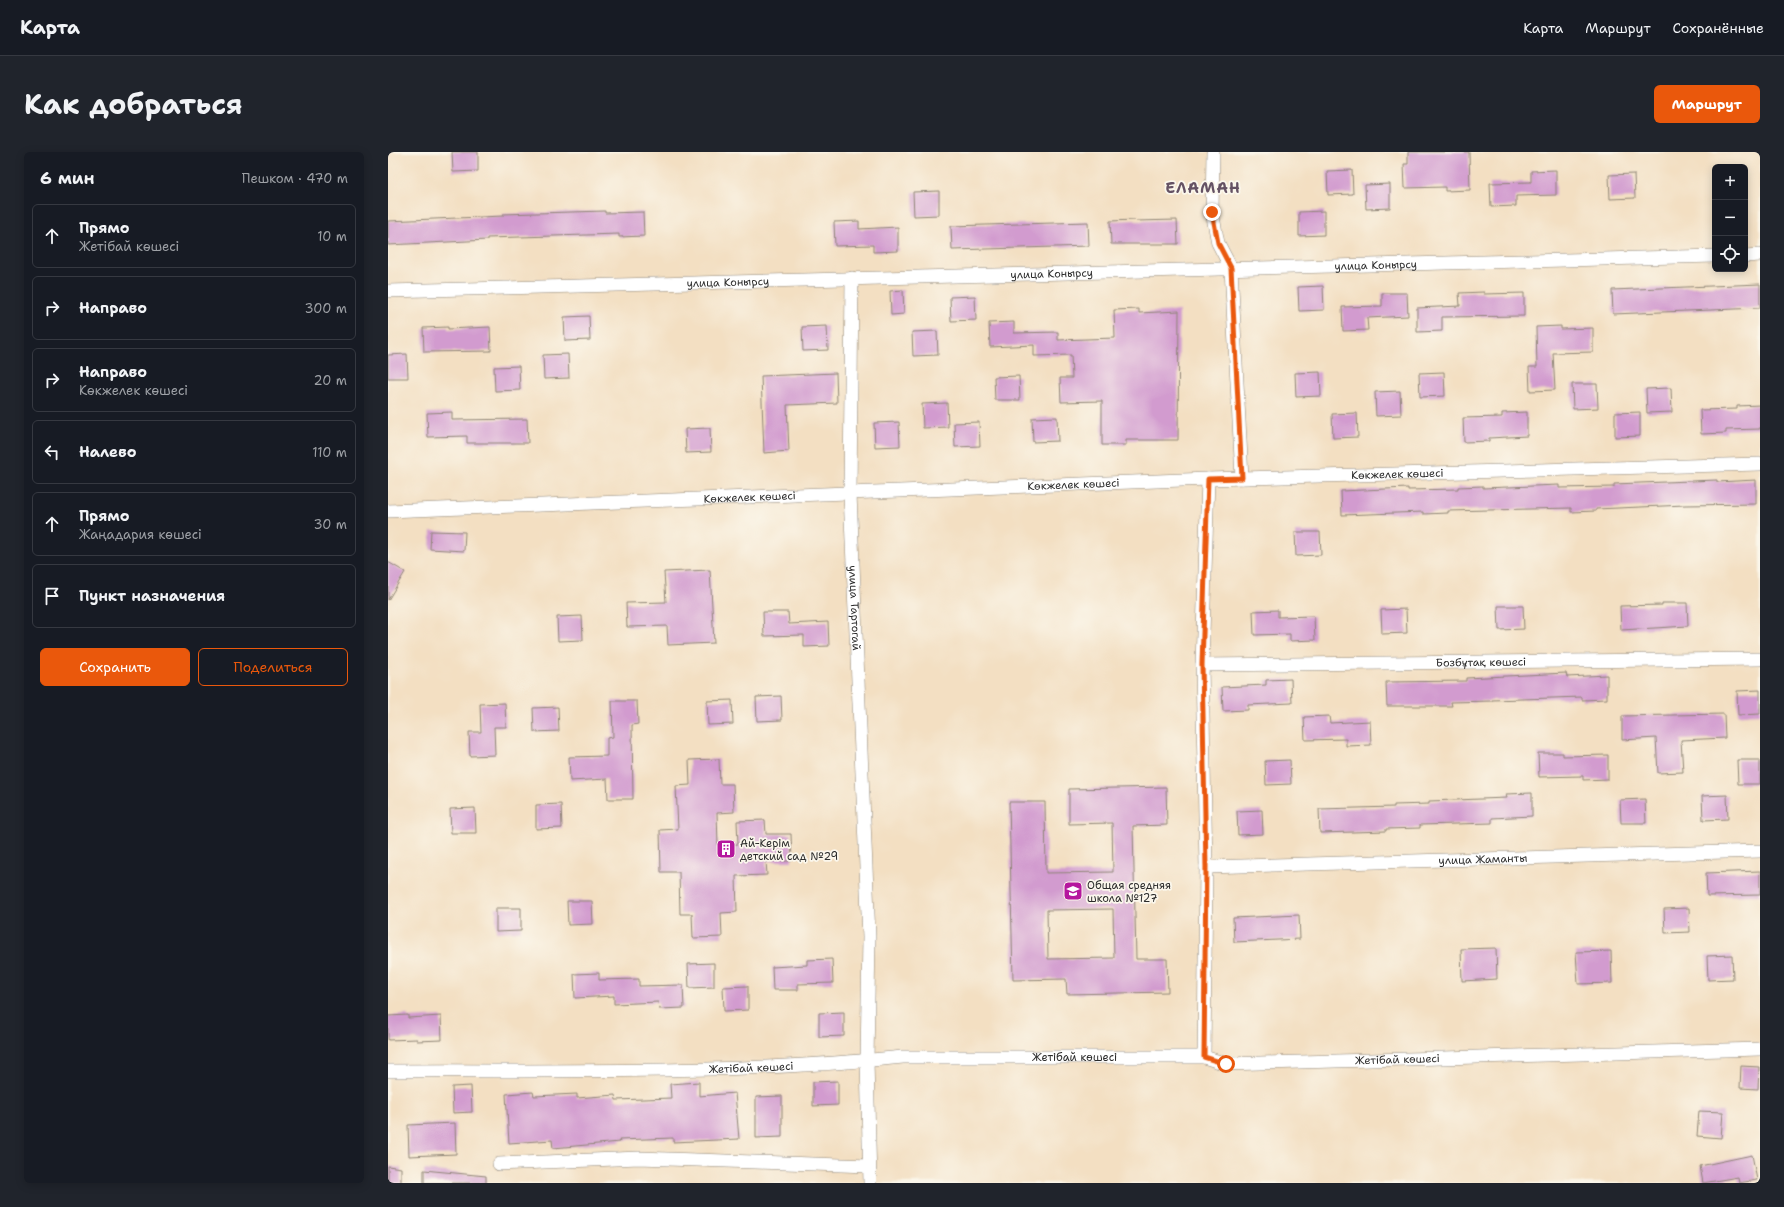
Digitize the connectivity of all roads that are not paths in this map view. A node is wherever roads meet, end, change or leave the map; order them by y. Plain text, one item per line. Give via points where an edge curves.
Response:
1 (1212, 152) edge
2 (1760, 255) edge
3 (1712, 256) edge
4 (1748, 256) edge
5 (1231, 268) junction
6 (852, 278) junction
7 (388, 291) edge
8 (1760, 464) edge
9 (1242, 478) junction
10 (1208, 479) junction
11 (850, 494) junction
12 (388, 511) edge
13 (1760, 659) edge
14 (1202, 665) junction
15 (1760, 851) edge
16 (1206, 867) junction
17 (1760, 1049) edge
18 (1204, 1057) junction
19 (867, 1061) junction
20 (388, 1071) edge
21 (499, 1164) dead end
22 (869, 1166) junction
23 (870, 1183) edge

1 - 5 street via 1212,212 1218,243
2 - 4 street
3 - 5 street, улица Конырсу
5 - 6 street, улица Конырсу
5 - 9 street
6 - 7 street, улица Конырсу
6 - 11 street, улица Тартогай
8 - 9 street, Көкжелек көшесі
9 - 10 street, Көкжелек көшесі
10 - 11 street, Көкжелек көшесі
10 - 14 street
11 - 12 street, Көкжелек көшесі
11 - 19 street, улица Тартогай via 869,937
13 - 14 street, Бозбұтақ көшесі
14 - 16 street
15 - 16 street, улица Жаманты
16 - 18 street
17 - 18 street, Жетібай көшесі via 1226,1064
18 - 19 street, Жетібай көшесі via 902,1057
19 - 20 street, Жетібай көшесі via 710,1069
19 - 22 street, улица Тартогай
21 - 22 street via 639,1158
22 - 23 street, улица Тартогай

